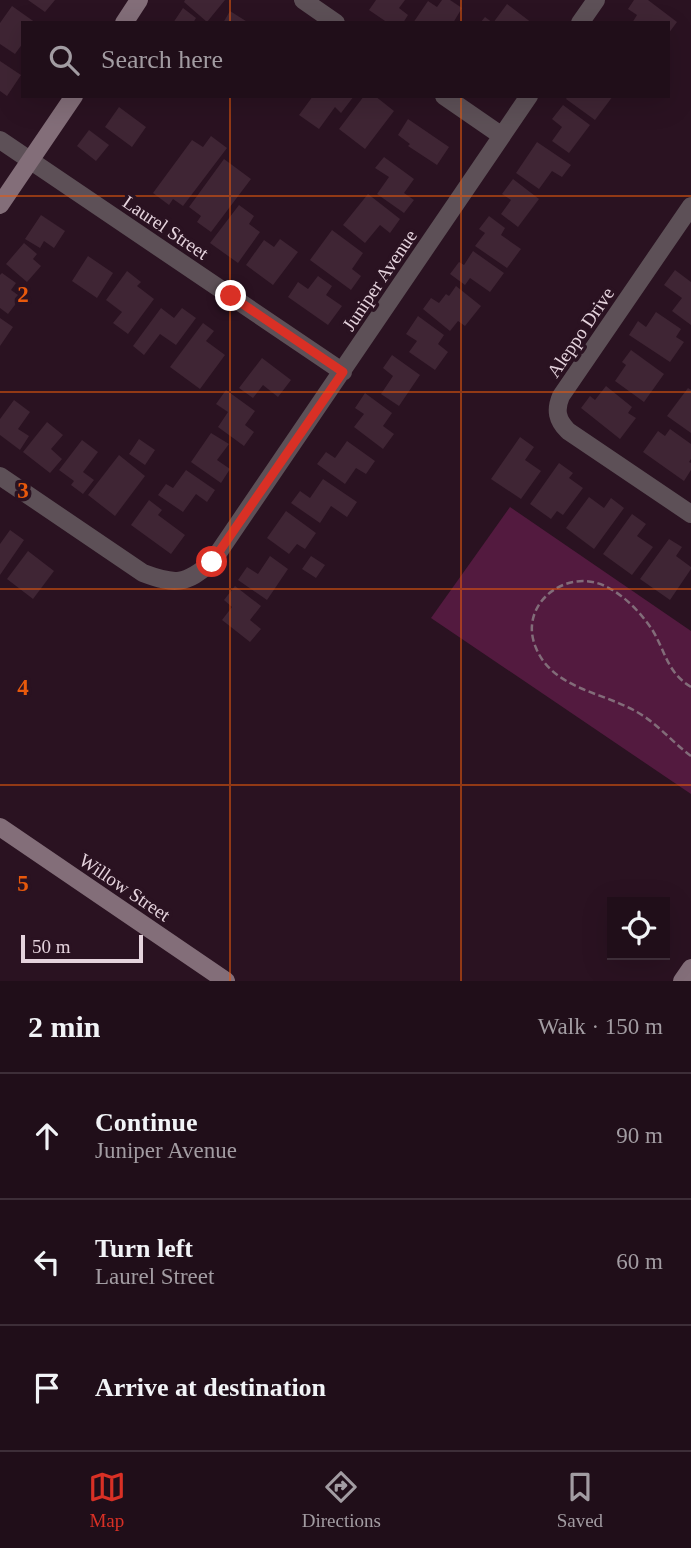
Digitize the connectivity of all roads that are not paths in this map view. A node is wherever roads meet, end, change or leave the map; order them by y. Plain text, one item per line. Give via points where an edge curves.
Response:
1 (139, 0) edge
2 (303, 0) edge
3 (596, 0) edge
4 (125, 21) edge
5 (333, 21) edge
6 (581, 21) edge
7 (73, 98) edge
8 (447, 98) edge
9 (528, 98) edge
10 (502, 136) junction
11 (0, 140) edge
12 (30, 160) junction
13 (0, 205) edge
14 (691, 206) edge
15 (343, 372) junction
16 (0, 476) edge
17 (691, 514) edge
18 (0, 827) edge
19 (691, 968) edge
20 (226, 981) edge
21 (682, 981) edge

1 - 4 street
2 - 5 street
3 - 6 street
7 - 12 street
8 - 10 street
9 - 10 street, Juniper Avenue
10 - 15 street, Juniper Avenue
11 - 12 street, Laurel Street
12 - 13 street
12 - 15 street, Laurel Street
14 - 17 street, Aleppo Drive via 561,396 557,414 568,431
15 - 16 street, Juniper Avenue via 212,562 183,581 143,573
18 - 20 street, Willow Street
19 - 21 street

